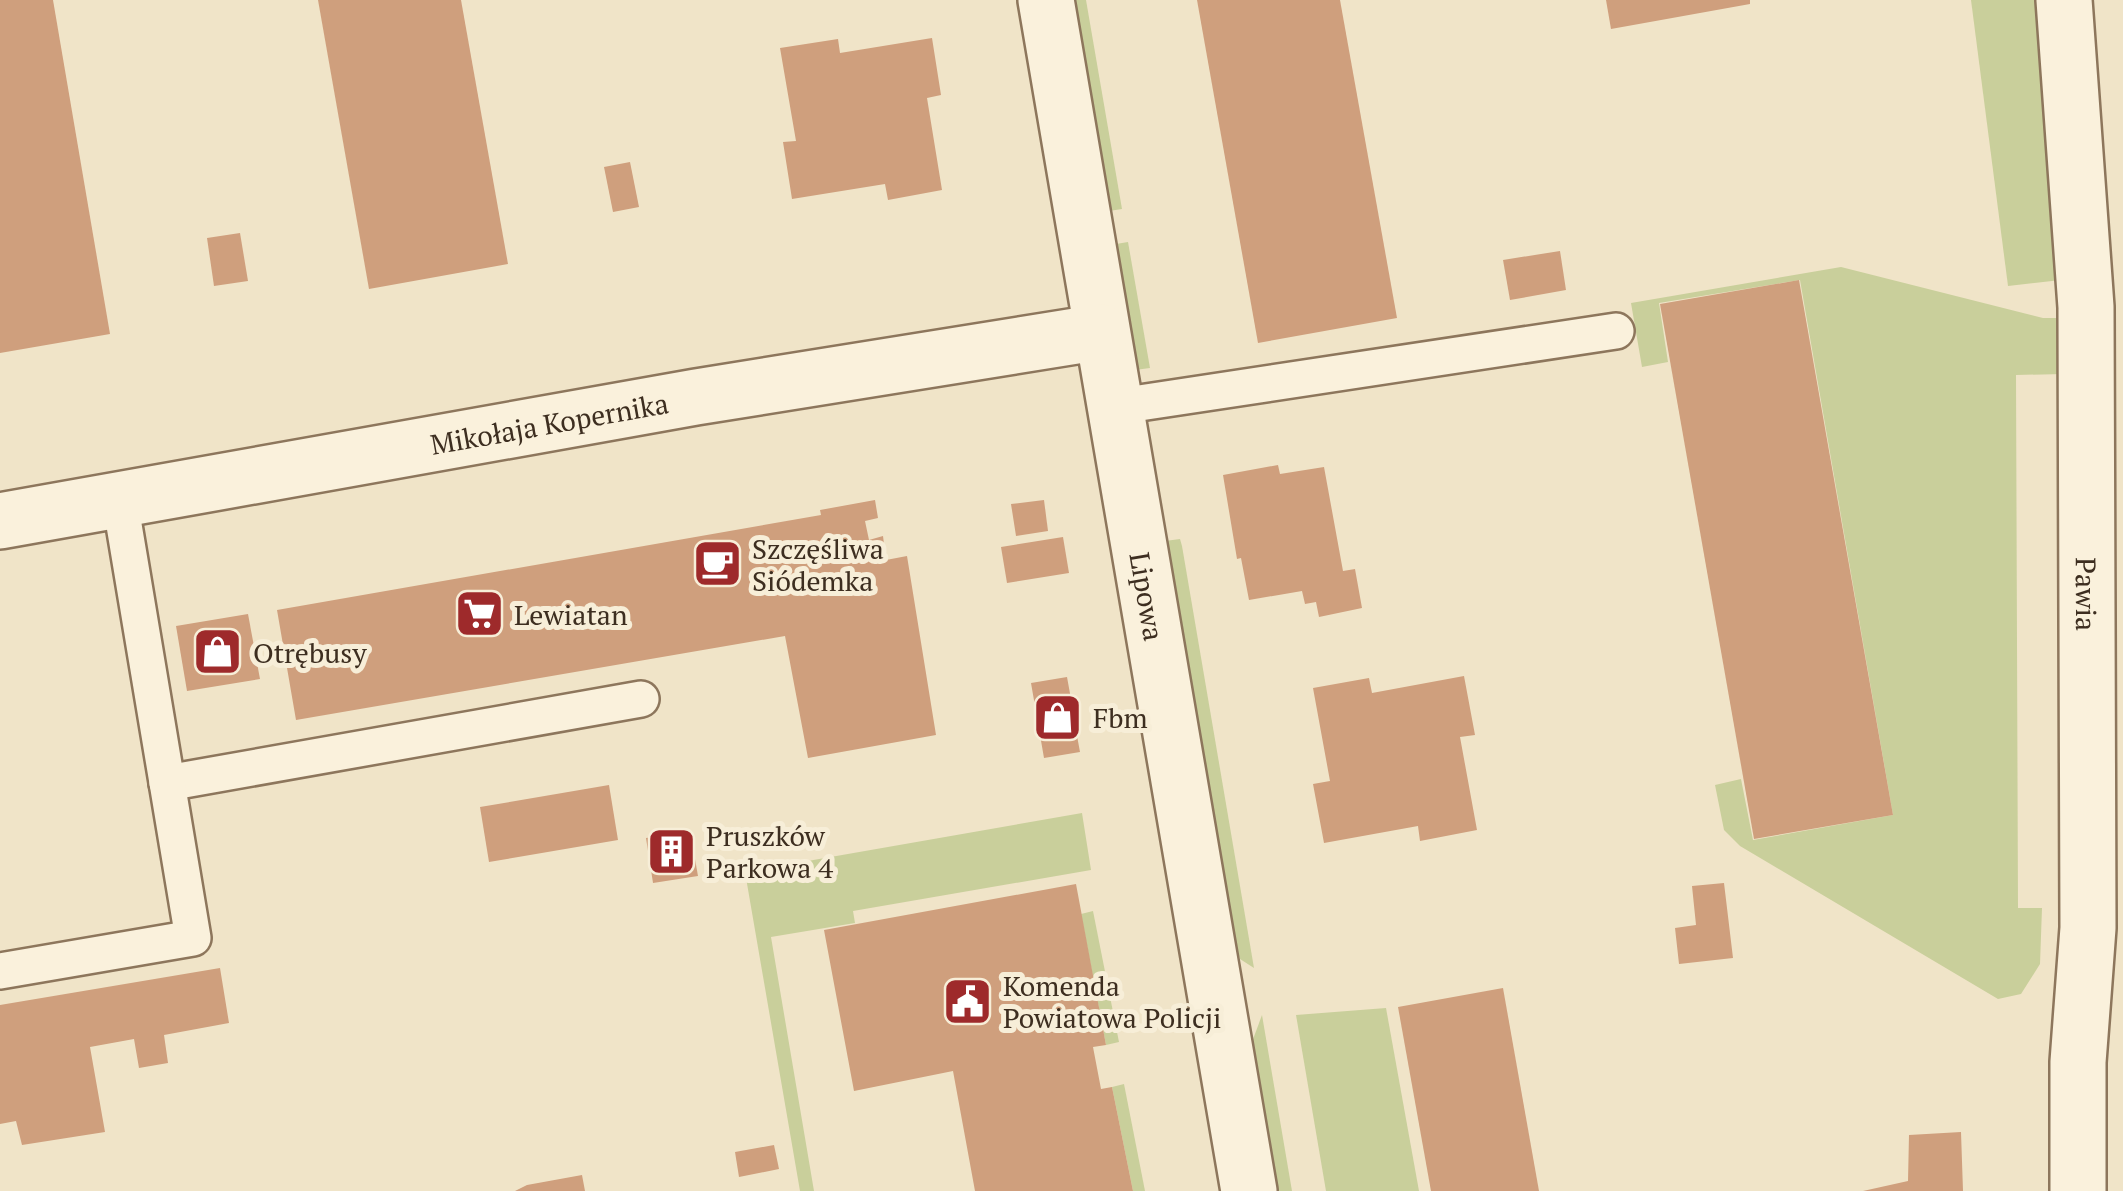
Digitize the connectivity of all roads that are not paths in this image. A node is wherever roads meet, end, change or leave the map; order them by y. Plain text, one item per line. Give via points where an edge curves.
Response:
1 (1046, 0) edge
2 (2064, 0) edge
3 (1100, 332) junction
4 (1616, 332) dead end
5 (1114, 408) junction
6 (120, 501) junction
7 (0, 521) edge
8 (641, 699) dead end
9 (167, 783) junction
10 (0, 972) edge
11 (1249, 1191) edge
12 (2078, 1191) edge

1 - 3 street, Lipowa
2 - 12 street, Pawia via 2086,327 2088,910
3 - 5 street, Lipowa
3 - 6 street, Mikołaja Kopernika
4 - 5 lane
5 - 11 street, Lipowa
6 - 7 street, Mikołaja Kopernika
6 - 9 lane
8 - 9 lane
9 - 10 lane via 193,938

